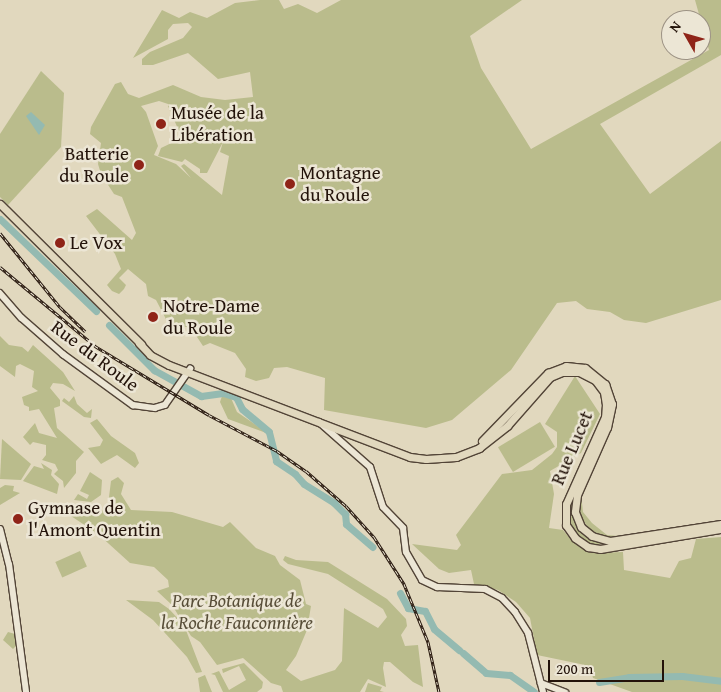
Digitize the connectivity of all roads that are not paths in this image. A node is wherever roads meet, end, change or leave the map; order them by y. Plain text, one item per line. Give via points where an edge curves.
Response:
1 (0, 204) edge
2 (0, 208) edge
3 (52, 256) junction
4 (0, 293) edge
5 (189, 371) junction
6 (317, 421) junction
7 (354, 434) junction
8 (721, 524) edge
9 (0, 529) edge
10 (721, 529) edge
11 (541, 683) junction
12 (26, 692) edge
13 (543, 692) edge
14 (565, 692) edge

1 - 3 main road
2 - 3 main road
3 - 5 main road, Rue Lucet via 156,359
4 - 5 street, Rue du Roule via 22,318 61,352 130,404 158,408 170,401
5 - 6 main road, Rue Lucet
6 - 7 main road, Rue Lucet
6 - 11 main road via 372,470 383,507 403,528 406,552 422,580 437,587 485,589 502,598 515,612 528,633
7 - 8 main road, Rue Lucet via 413,455 456,454 488,437 548,373 559,367 580,366 601,378 612,404 607,427 576,495 575,512 581,526 592,536 610,541
7 - 10 main road, Rue Lucet via 416,459 463,455 501,432 550,377 562,372 579,372 590,376 601,387 606,404 605,417 566,504 566,525 575,538 588,547 600,549
9 - 12 main road via 10,564
11 - 13 main road
11 - 14 street

